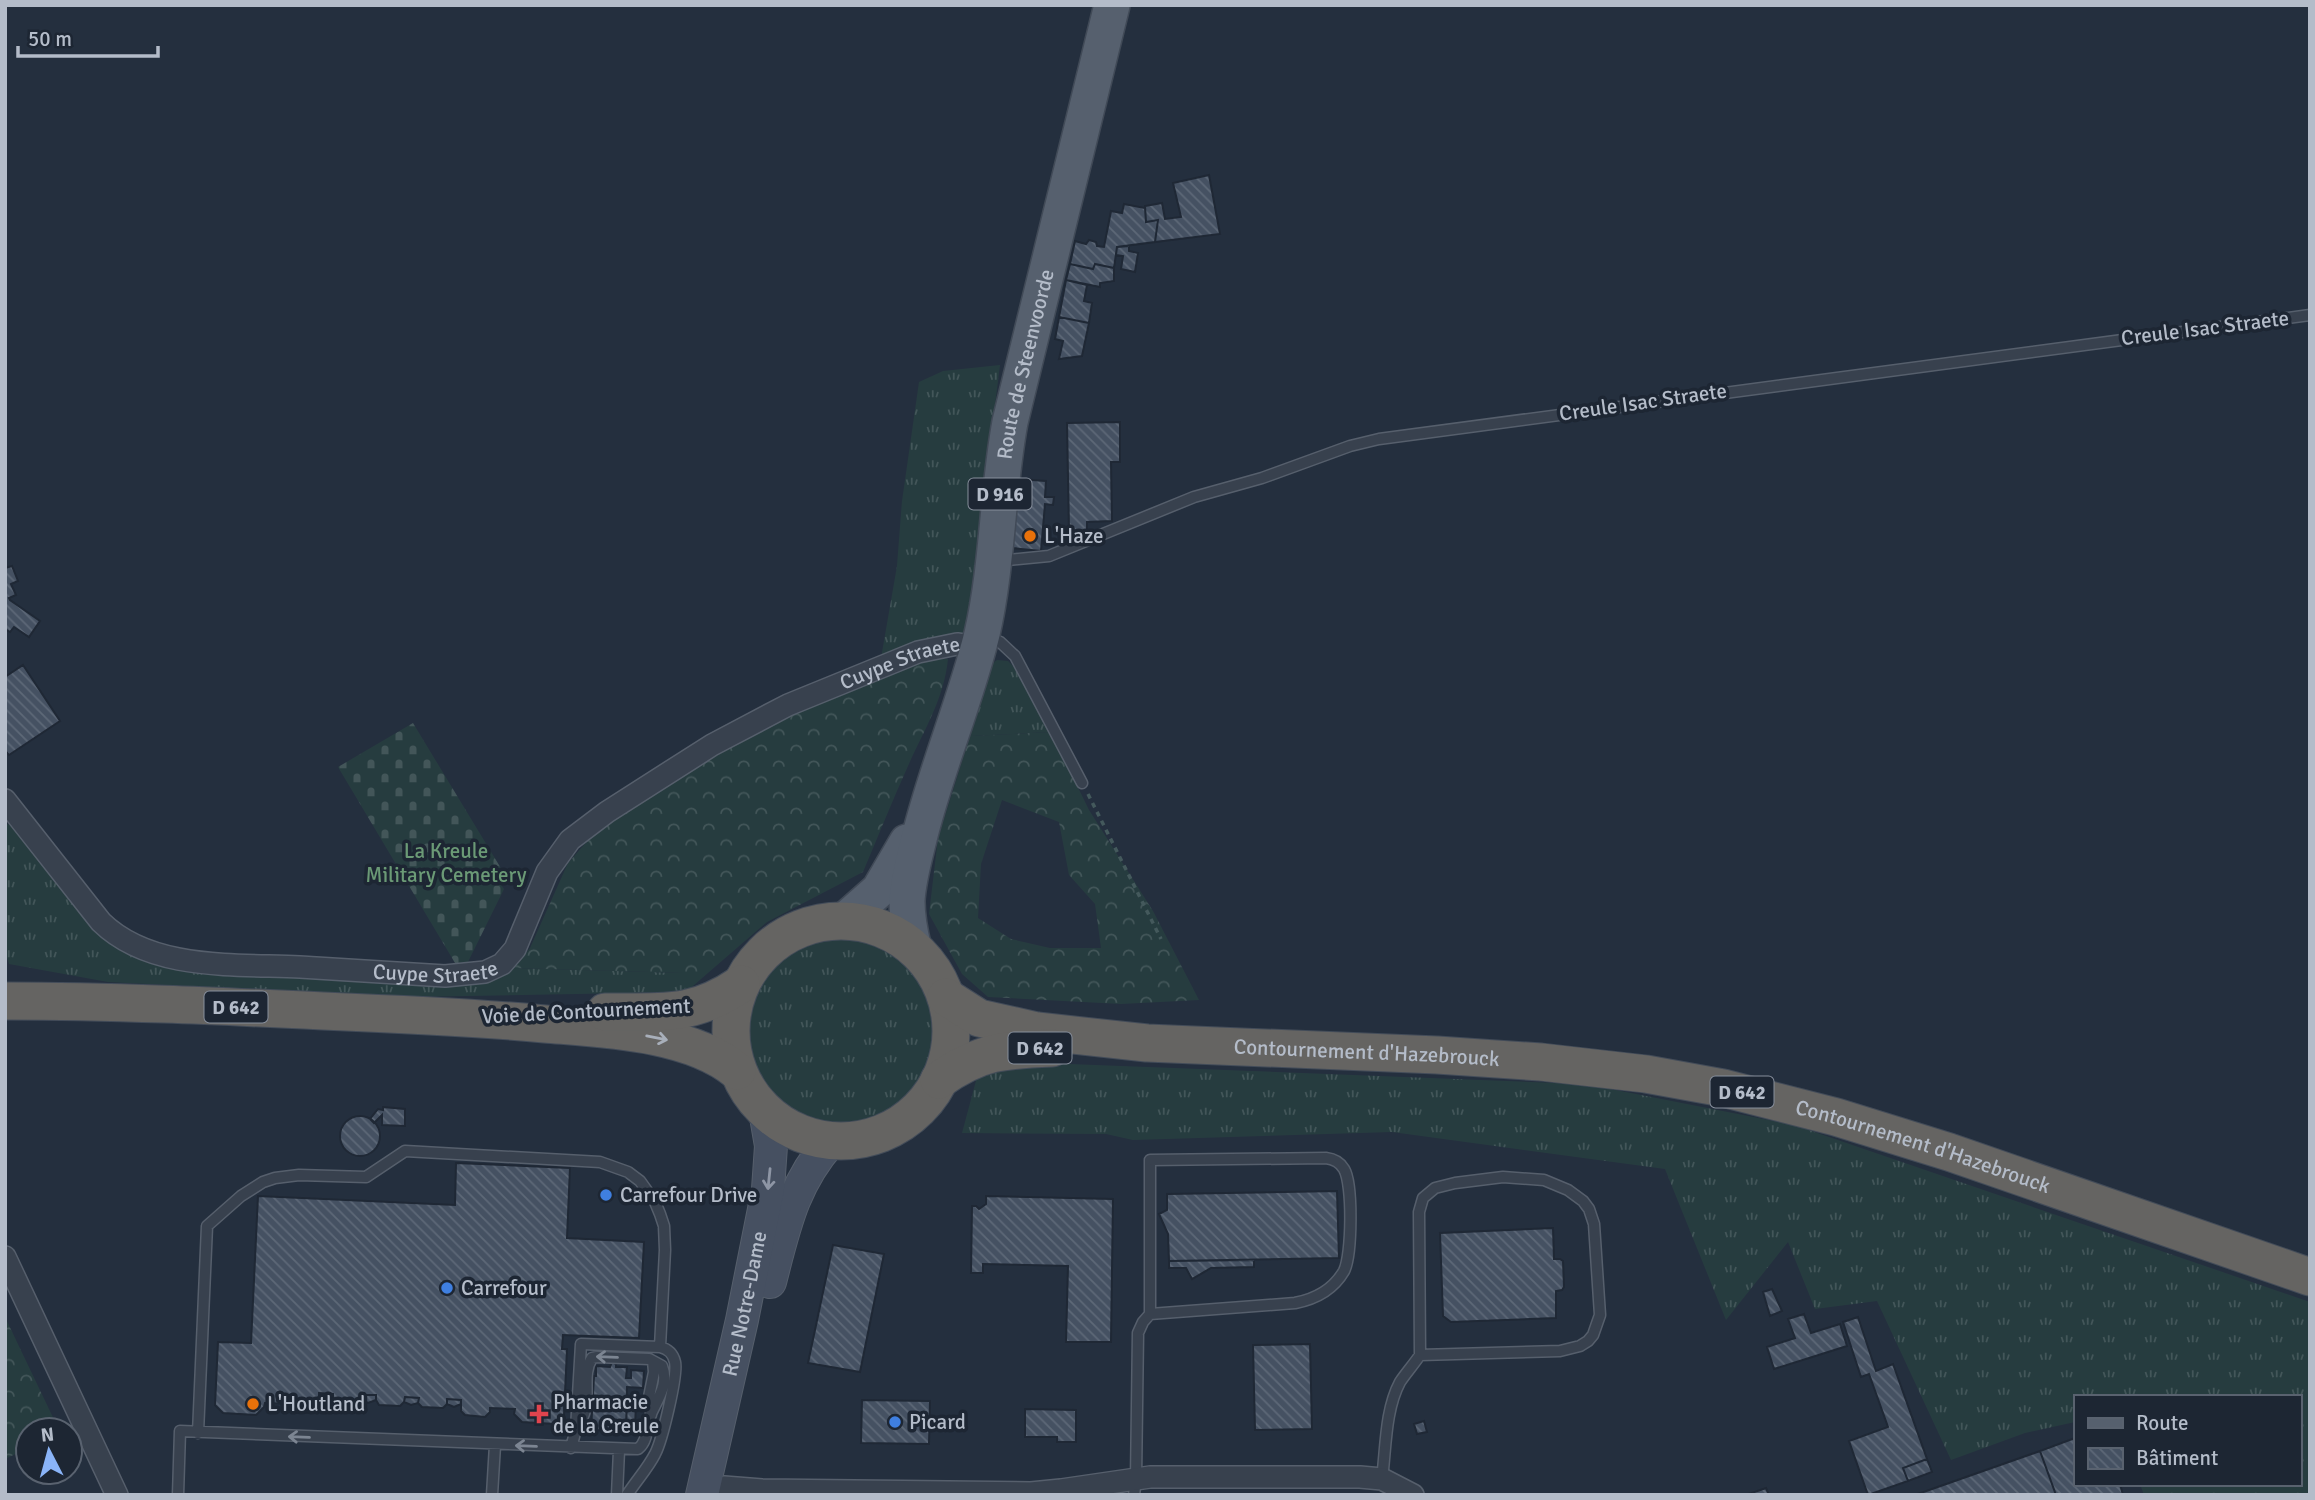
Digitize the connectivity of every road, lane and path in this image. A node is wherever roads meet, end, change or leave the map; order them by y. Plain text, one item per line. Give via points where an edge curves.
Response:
1 (1112, 5) edge
2 (2310, 315) edge
3 (994, 561) junction
4 (980, 641) junction
5 (1082, 783) joint
6 (928, 805) junction
7 (7, 806) edge
8 (844, 921) junction
9 (1161, 939) dead end
10 (914, 949) junction
11 (741, 984) junction
12 (946, 997) junction
13 (5, 1002) edge
14 (467, 1017) junction
15 (1147, 1043) junction
16 (737, 1070) junction
17 (939, 1080) junction
18 (765, 1111) junction
19 (831, 1141) junction
20 (5, 1257) edge
21 (2310, 1278) edge
22 (1150, 1314) junction
23 (660, 1347) junction
24 (1420, 1355) junction
25 (576, 1429) junction
26 (198, 1433) junction
27 (495, 1445) junction
28 (571, 1448) junction
29 (619, 1450) junction
30 (1382, 1479) junction
31 (1135, 1487) edge
32 (716, 1492) edge
33 (117, 1495) edge
34 (178, 1495) edge
35 (492, 1495) edge
36 (617, 1495) edge
37 (627, 1495) edge
38 (1413, 1495) edge

1 - 3 main road, Route de Steenvoorde / D 916 via 1012,410
2 - 3 lane, Creule Isac Straete via 1379,439 1194,497 1049,556
3 - 4 main road, Route de Steenvoorde / D 916
4 - 5 lane via 1000,642 1015,656
4 - 6 main road, Route de Steenvoorde / D 916
4 - 7 street, Cuype Straete via 918,652 788,705 730,734 607,812 570,840 554,860 510,956 493,969 474,974 226,963 143,949 101,922
5 - 9 path
6 - 8 main road, Route de Steenvoorde via 886,881
6 - 10 main road, Route de Steenvoorde via 908,894
8 - 10 highway via 887,931
8 - 11 highway via 815,924 779,940 757,959
10 - 12 highway via 930,966
11 - 14 highway, Voie de Contournement / D 642 via 705,1005 679,1011
11 - 16 highway via 730,1022
12 - 15 highway, Contournement d'Hazebrouck / D 642 via 990,1022
12 - 17 highway via 951,1039
13 - 14 highway, Voie de Contournement / D 642
14 -> 16 highway, Voie de Contournement / D 642 via 654,1037 707,1051
15 - 17 highway, Contournement d'Hazebrouck / D 642 via 1001,1051 971,1060
15 - 21 highway, Contournement d'Hazebrouck / D 642 via 1485,1057 1622,1070 1723,1088 1950,1152
16 - 18 highway
17 - 19 highway via 926,1100 900,1124 867,1138
18 - 19 highway via 791,1129
18 -> 32 main road, Rue Notre-Dame via 771,1153 768,1189
19 - 32 main road, Rue Notre-Dame via 801,1181 786,1221
20 - 33 street
22 - 22 lane via 1150,1160 1326,1158 1342,1165 1349,1188 1350,1251 1343,1272 1329,1289 1296,1303
22 - 31 lane via 1138,1334
23 - 25 lane via 581,1344
23 - 26 lane via 664,1226 656,1202 628,1172 585,1160 405,1151 366,1177 275,1178 241,1196 206,1226
23 - 37 lane via 671,1352 676,1367 660,1442
24 - 24 lane via 1419,1212 1428,1192 1455,1183 1517,1177 1557,1185 1583,1201 1594,1224 1600,1315 1588,1341 1560,1351
24 - 30 lane via 1395,1393
25 - 28 lane
29 -> 25 lane via 641,1447 651,1415 653,1360 592,1358 586,1414
27 -> 26 lane
26 - 34 lane via 180,1431
28 -> 27 lane
27 - 35 lane
28 - 29 lane
29 - 36 lane
30 - 31 street
30 - 38 street
31 - 32 street via 1031,1493

